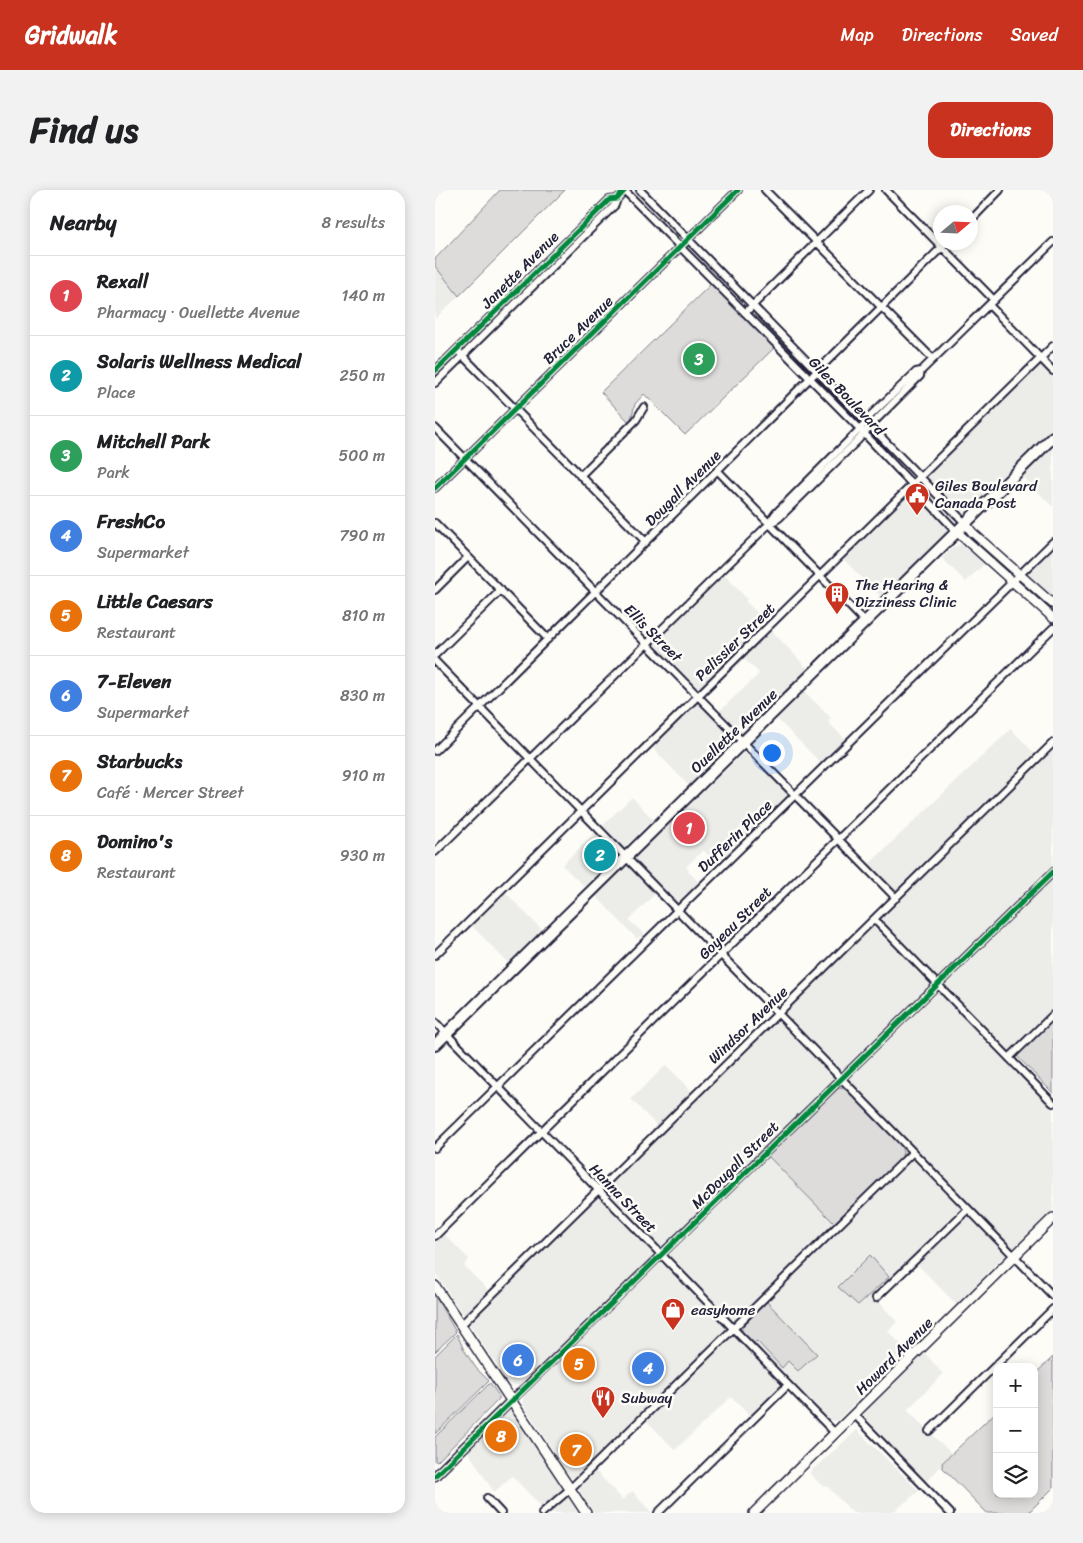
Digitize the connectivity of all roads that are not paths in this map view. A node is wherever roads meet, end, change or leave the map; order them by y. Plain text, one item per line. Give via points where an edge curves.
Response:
1 (625, 190) edge
2 (640, 190) edge
3 (739, 190) edge
4 (765, 190) edge
5 (869, 190) edge
6 (886, 190) edge
7 (1000, 190) edge
8 (617, 199) junction
9 (978, 213) edge
10 (933, 234) edge
11 (689, 239) junction
12 (817, 242) junction
13 (1053, 242) edge
14 (681, 247) junction
15 (940, 250) edge
16 (949, 250) edge
17 (991, 302) junction
18 (753, 305) junction
19 (882, 308) junction
20 (745, 313) junction
21 (1053, 346) edge
22 (457, 350) junction
23 (462, 356) junction
24 (1041, 358) junction
25 (933, 359) junction
26 (435, 371) edge
27 (818, 371) junction
28 (1053, 371) edge
29 (811, 379) junction
30 (435, 383) edge
31 (644, 407) dead end
32 (515, 410) junction
33 (869, 423) junction
34 (435, 428) edge
35 (862, 431) junction
36 (1053, 437) edge
37 (465, 459) junction
38 (718, 471) junction
39 (580, 476) junction
40 (920, 477) junction
41 (913, 484) junction
42 (435, 488) edge
43 (435, 523) edge
44 (770, 524) junction
45 (966, 524) junction
46 (957, 532) junction
47 (646, 542) junction
48 (1053, 542) edge
49 (468, 557) junction
50 (1020, 574) junction
51 (820, 576) junction
52 (1012, 582) junction
53 (435, 590) edge
54 (501, 590) junction
55 (596, 592) junction
56 (1053, 604) edge
57 (1053, 618) edge
58 (865, 622) junction
59 (1053, 628) edge
60 (548, 639) junction
61 (647, 644) junction
62 (435, 655) edge
63 (435, 661) edge
64 (698, 696) junction
65 (480, 707) junction
66 (743, 742) junction
67 (1053, 743) edge
68 (435, 751) edge
69 (531, 759) junction
70 (795, 795) junction
71 (581, 811) junction
72 (839, 839) junction
73 (435, 852) edge
74 (626, 857) junction
75 (1053, 872) edge
76 (896, 898) junction
77 (677, 910) junction
78 (874, 919) junction
79 (435, 955) edge
80 (721, 955) junction
81 (937, 985) junction
82 (777, 1014) junction
83 (1053, 1015) edge
84 (435, 1022) edge
85 (446, 1034) junction
86 (435, 1045) edge
87 (1009, 1058) junction
88 (841, 1079) junction
89 (497, 1087) junction
90 (1053, 1103) edge
91 (541, 1132) junction
92 (435, 1148) edge
93 (913, 1152) junction
94 (598, 1190) junction
95 (968, 1209) junction
96 (1053, 1218) edge
97 (435, 1236) edge
98 (661, 1255) junction
99 (1014, 1256) junction
100 (435, 1286) edge
101 (1053, 1296) edge
102 (876, 1298) dead end
103 (1053, 1309) edge
104 (461, 1325) junction
105 (733, 1328) junction
106 (788, 1385) junction
107 (511, 1401) junction
108 (854, 1414) junction
109 (929, 1431) dead end
110 (835, 1433) junction
111 (435, 1476) edge
112 (570, 1488) junction
113 (487, 1498) dead end
114 (501, 1513) edge
115 (542, 1513) edge
116 (586, 1513) edge
117 (658, 1513) edge
118 (754, 1513) edge
119 (950, 1513) edge

1 - 8 street, Janette Avenue
1 - 14 street, Giles Boulevard
2 - 11 street, Giles Boulevard
3 - 11 street, Bruce Avenue
4 - 12 street
5 - 12 street
6 - 10 street
7 - 9 street
8 - 22 street, Janette Avenue via 609,200
8 - 23 street, Janette Avenue via 615,205
11 - 14 street, Bruce Avenue
11 - 18 street, Giles Boulevard
12 - 18 street
12 - 19 street
13 - 17 street
14 - 20 street, Giles Boulevard
14 - 32 street, Bruce Avenue
15 - 19 street, Dougall Avenue
16 - 17 street
17 - 24 street
17 - 25 street
18 - 20 street
18 - 27 street, Giles Boulevard
19 - 25 street
19 - 27 street, Dougall Avenue
20 - 29 street, Giles Boulevard
21 - 24 street, Pelissier Street
22 - 23 street
22 - 26 street, Janette Avenue
23 - 30 street, Janette Avenue
23 - 32 street
24 - 28 street
24 - 40 street, Pelissier Street
25 - 33 street via 916,372
27 - 29 street, Dougall Avenue
27 - 33 street, Giles Boulevard
29 - 35 street, Giles Boulevard
29 - 38 street, Dougall Avenue
31 - 39 street via 636,420
32 - 37 street, Bruce Avenue
32 - 39 street
33 - 35 street
33 - 40 street, Giles Boulevard
34 - 37 street, Ellis Street
35 - 41 street, Giles Boulevard
35 - 44 street via 776,513
36 - 45 main road, Ouellette Avenue
37 - 42 street, Bruce Avenue
37 - 55 street, Ellis Street
38 - 44 street
38 - 47 street, Dougall Avenue
39 - 47 street
40 - 41 street, Pelissier Street
40 - 45 street, Giles Boulevard
41 - 46 street, Giles Boulevard
41 - 51 street, Pelissier Street
43 - 49 street
44 - 51 street
44 - 61 street
45 - 46 main road, Ouellette Avenue
45 - 50 street, Giles Boulevard
46 - 52 street, Giles Boulevard
46 - 58 main road, Ouellette Avenue
47 - 55 street, Dougall Avenue
48 - 50 street, Dufferin Place
49 - 53 street
49 - 54 street
50 - 52 street, Dufferin Place
50 - 56 street, Giles Boulevard
51 - 58 street
51 - 64 street, Pelissier Street
52 - 57 street, Giles Boulevard
52 - 70 street, Dufferin Place
54 - 60 street
54 - 62 street
55 - 60 street, Dougall Avenue
55 - 61 street, Ellis Street
58 - 66 main road, Ouellette Avenue
59 - 72 street, Goyeau Street
60 - 65 street, Dougall Avenue
61 - 64 street, Ellis Street
61 - 69 street
63 - 65 street
64 - 66 street, Ellis Street
64 - 71 street, Pelissier Street
65 - 68 street, Dougall Avenue
65 - 69 street
66 - 70 street, Ellis Street
66 - 74 main road, Ouellette Avenue
67 - 76 street, Windsor Avenue
69 - 71 street
69 - 73 street
70 - 72 street, Ellis Street
70 - 77 street, Dufferin Place
71 - 74 street
71 - 79 street, Pelissier Street
72 - 76 street, Ellis Street
72 - 80 street, Goyeau Street
74 - 77 street
74 - 85 main road, Ouellette Avenue
75 - 81 street, McDougall Street
76 - 78 street, Windsor Avenue
77 - 80 street
77 - 89 street, Dufferin Place
78 - 81 street
78 - 82 street, Windsor Avenue
80 - 82 street
80 - 91 street, Goyeau Street
81 - 87 street
81 - 88 street, McDougall Street
82 - 88 street
82 - 94 street, Windsor Avenue
83 - 87 street
84 - 85 street, Hanna Street
85 - 86 main road, Ouellette Avenue
85 - 89 street, Hanna Street
87 - 90 street
88 - 93 street
88 - 98 street, McDougall Street
89 - 91 street, Hanna Street
89 - 92 street, Dufferin Place
91 - 94 street, Hanna Street
91 - 97 street, Goyeau Street
93 - 95 street
93 - 105 street
94 - 98 street, Hanna Street
94 - 104 street, Windsor Avenue
95 - 99 street
95 - 102 street
96 - 99 main road, Howard Avenue
98 - 105 street, Hanna Street
98 - 107 street, McDougall Street
99 - 101 street
99 - 108 main road, Howard Avenue
100 - 104 main road
103 - 109 street
104 - 107 main road
105 - 106 street, Hanna Street
105 - 112 street
106 - 110 street, Hanna Street
106 - 117 street
107 - 111 street, McDougall Street
107 - 112 main road
108 - 110 main road, Howard Avenue
108 - 119 street
110 - 118 main road, Howard Avenue
112 - 115 street
112 - 116 main road
113 - 114 street

